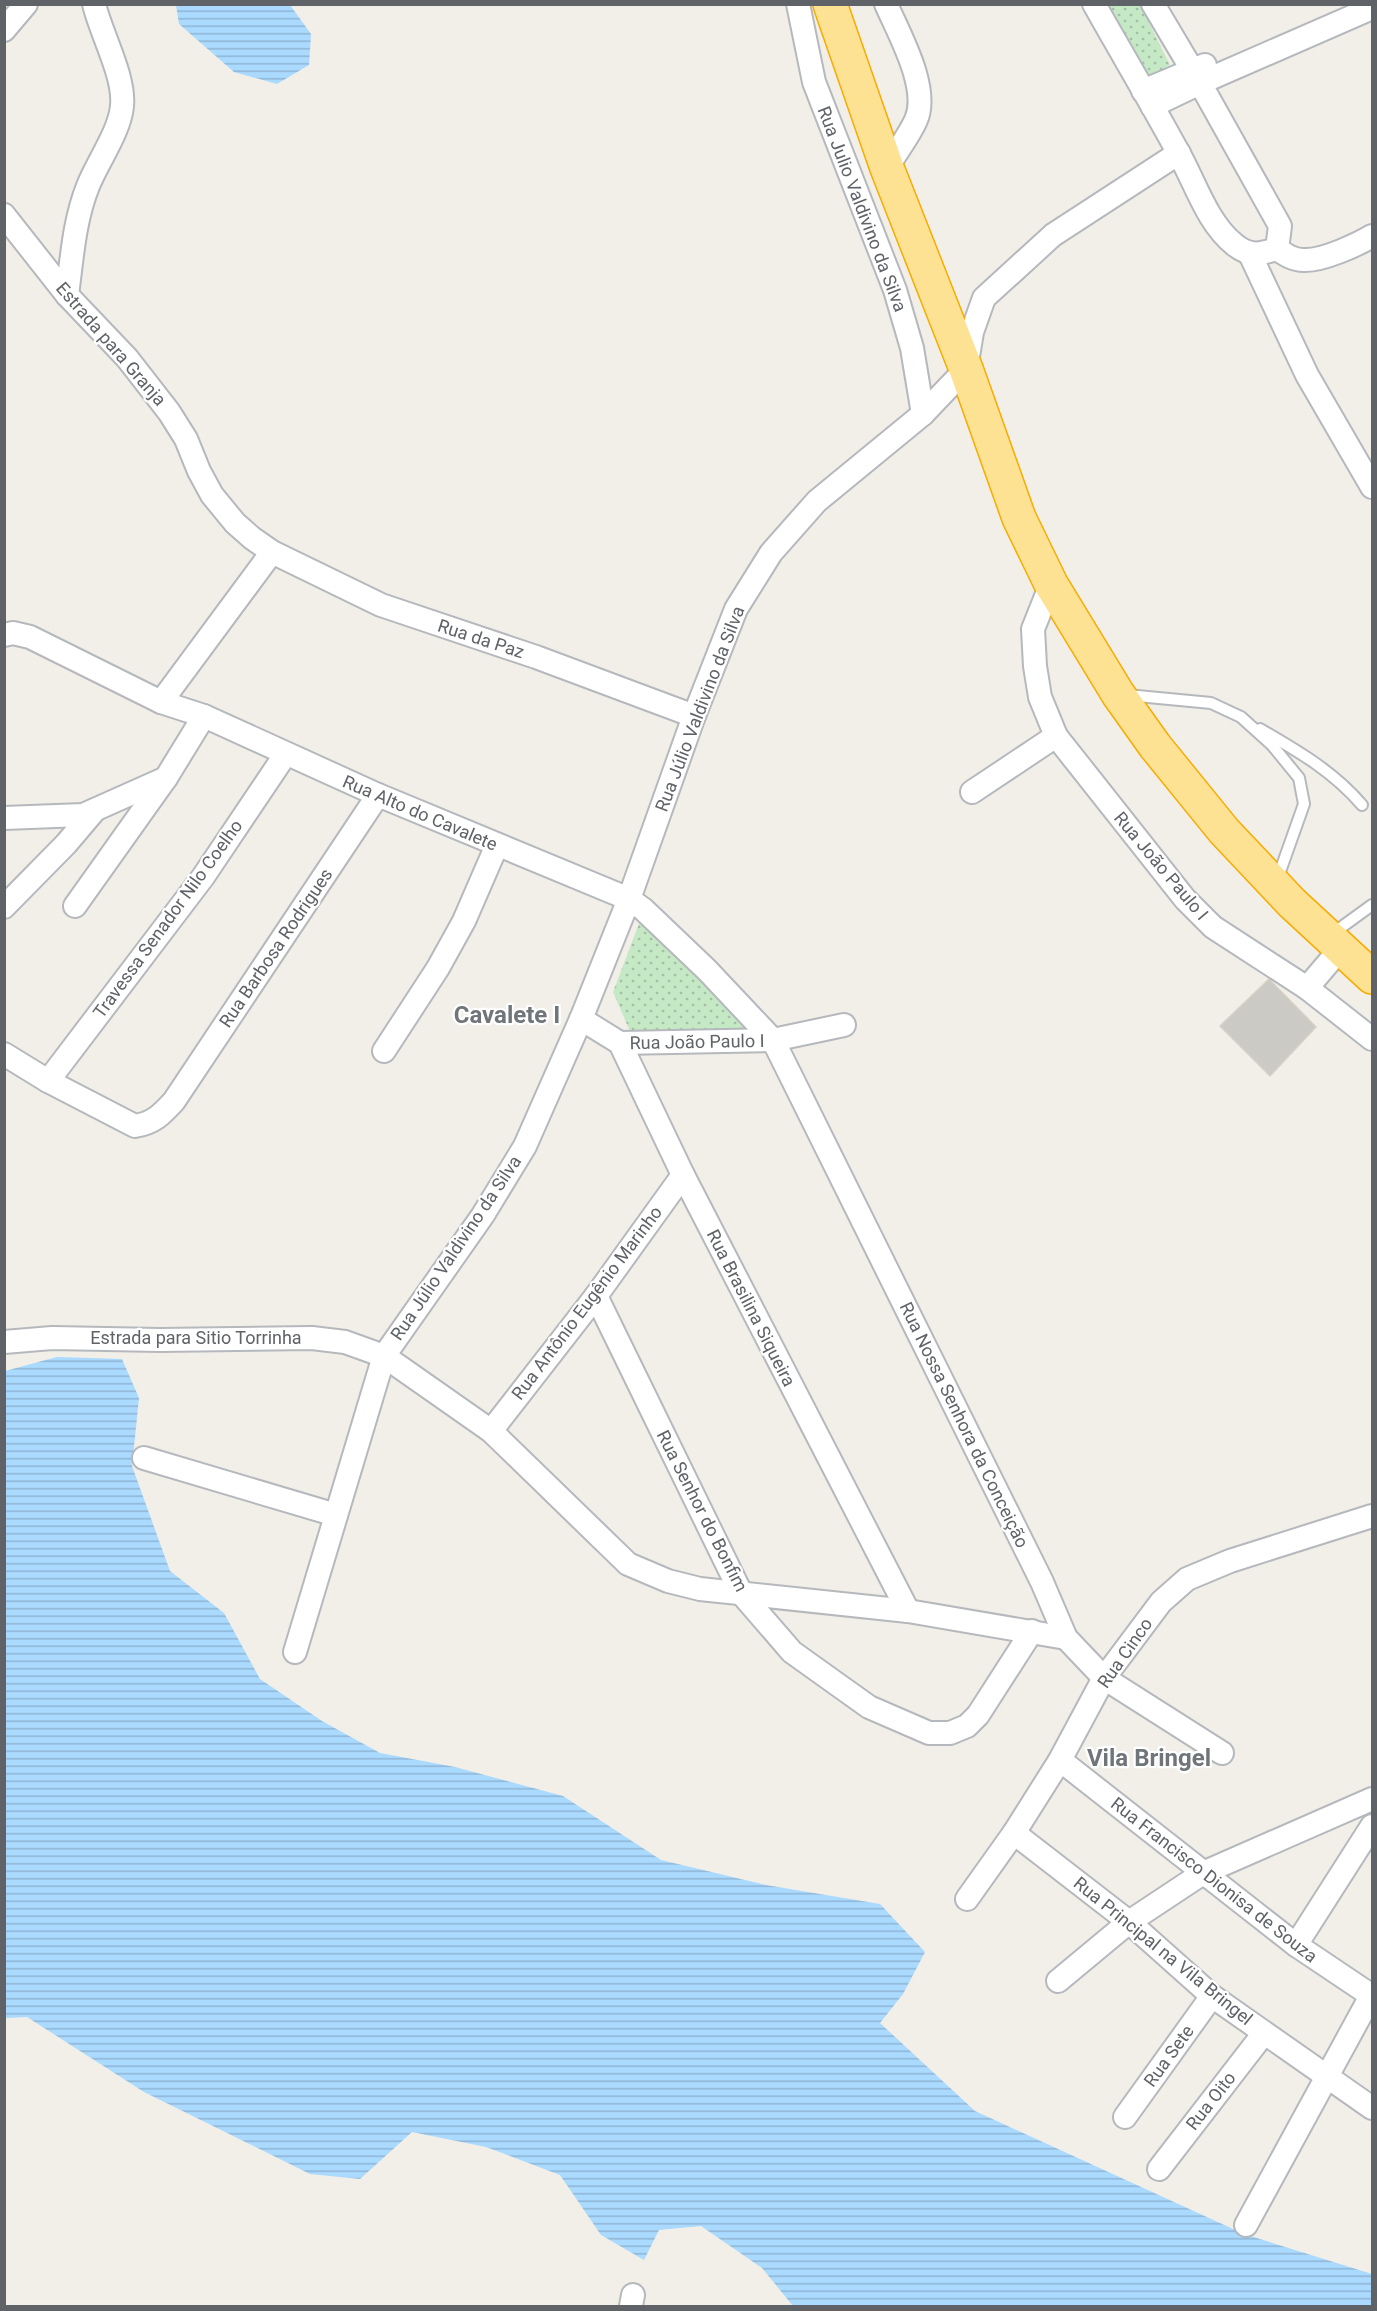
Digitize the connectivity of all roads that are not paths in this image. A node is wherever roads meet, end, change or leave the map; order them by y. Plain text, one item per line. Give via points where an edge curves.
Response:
1 (26, 4) edge
2 (94, 4) edge
3 (798, 4) edge
4 (830, 4) edge
5 (886, 4) edge
6 (1094, 4) edge
7 (1153, 4) edge
8 (1351, 4) edge
9 (1372, 8) edge
10 (4, 30) edge
11 (1196, 76) junction
12 (1147, 98) junction
13 (1179, 153) junction
14 (887, 168) junction
15 (4, 215) edge
16 (1372, 236) edge
17 (1264, 252) junction
18 (68, 295) junction
19 (966, 369) junction
20 (923, 414) junction
21 (1372, 487) edge
22 (272, 552) junction
23 (1051, 584) junction
24 (4, 635) edge
25 (1118, 694) junction
26 (161, 702) junction
27 (204, 716) junction
28 (694, 716) junction
29 (1241, 717) junction
30 (1056, 736) junction
31 (285, 755) junction
32 (166, 778) junction
33 (972, 792) dead end
34 (378, 795) junction
35 (1362, 805) dead end
36 (94, 811) junction
37 (4, 818) edge
38 (497, 845) junction
39 (1275, 885) junction
40 (629, 899) junction
41 (1372, 905) edge
42 (75, 906) dead end
43 (4, 907) edge
44 (1335, 942) junction
45 (1372, 977) edge
46 (1307, 988) junction
47 (581, 1019) junction
48 (844, 1025) dead end
49 (1372, 1039) edge
50 (773, 1040) junction
51 (620, 1043) junction
52 (384, 1051) dead end
53 (4, 1054) edge
54 (48, 1081) junction
55 (682, 1175) junction
56 (596, 1296) junction
57 (4, 1342) edge
58 (384, 1356) junction
59 (491, 1431) junction
60 (144, 1458) dead end
61 (336, 1515) junction
62 (1372, 1516) edge
63 (741, 1593) junction
64 (908, 1611) junction
65 (1032, 1631) junction
66 (1066, 1638) junction
67 (295, 1652) dead end
68 (1104, 1678) junction
69 (1222, 1753) dead end
70 (1060, 1760) junction
71 (1372, 1799) edge
72 (1372, 1826) edge
73 (1014, 1833) junction
74 (1203, 1873) junction
75 (967, 1899) dead end
76 (1129, 1922) junction
77 (1296, 1945) junction
78 (1058, 1981) dead end
79 (1372, 1995) edge
80 (1212, 1996) junction
81 (1264, 2032) junction
82 (1327, 2076) junction
83 (1372, 2108) edge
84 (1125, 2117) dead end
85 (1159, 2169) dead end
86 (1246, 2225) dead end

1 - 10 street
2 - 18 street via 119,82 122,106 78,218
3 - 20 street, Rua Julio Valdivino da Silva via 814,82 898,300 912,348
4 - 14 highway
5 - 14 street via 914,69 920,99 917,119
6 - 12 street
7 - 11 street
8 - 11 street
9 - 11 street
11 - 12 street
11 - 17 street via 1280,226
12 - 13 street
13 - 17 street via 1215,222 1231,241
13 - 19 street via 1053,235 984,298 972,332
14 - 19 highway
15 - 18 street, Estrada para Granja
16 - 17 street via 1305,261
17 - 21 street via 1307,375
18 - 22 street, Estrada para Granja via 127,358 170,412 218,502 235,523
19 - 20 street, Rua Júlio Valdivino da Silva
19 - 23 highway via 1019,518
20 - 28 street, Rua Júlio Valdivino da Silva via 817,501 771,553 736,609
22 - 26 street
22 - 28 street, Rua da Paz via 381,605
23 - 25 highway
23 - 30 street, Rua João Paulo I via 1033,629 1040,697
24 - 26 street, Rua Alto do Cavalete via 30,637
25 - 29 lane via 1211,703
25 - 39 highway via 1224,831
26 - 27 street, Rua Alto do Cavalete
27 - 31 street, Rua Alto do Cavalete
27 - 32 street
28 - 40 street, Rua Júlio Valdivino da Silva
29 - 35 lane via 1314,760
29 - 39 lane via 1272,745 1299,778 1304,804
30 - 33 street
30 - 46 street, Rua João Paulo I via 1185,899 1213,927
31 - 34 street, Rua Alto do Cavalete
31 - 54 street, Travessa Senador Nilo Coelho via 203,877
32 - 36 street
32 - 42 street
34 - 38 street, Rua Alto do Cavalete
34 - 54 street, Rua Barbosa Rodrigues via 174,1101 154,1121 135,1126
36 - 37 street via 68,817
36 - 43 street
38 - 40 street, Rua Alto do Cavalete
38 - 52 street via 464,921
39 - 44 highway
40 - 47 street, Rua Júlio Valdivino da Silva
40 - 50 street, Rua Alto do Cavalete via 707,970
41 - 44 lane
44 - 45 highway
44 - 46 street
46 - 49 street, Rua João Paulo I
47 - 51 street
47 - 58 street, Rua Júlio Valdivino da Silva via 525,1146 483,1215
48 - 50 street, Rua João Paulo I
50 - 51 street, Rua João Paulo I
50 - 66 street, Rua Nossa Senhora da Conceição via 1042,1582
51 - 55 street, Rua Brasilina Siqueira
53 - 54 street, Rua Barbosa Rodrigues
55 - 56 street, Rua Antônio Eugênio Marinho
55 - 64 street, Rua Brasilina Siqueira
56 - 59 street, Rua Antônio Eugênio Marinho
56 - 63 street, Rua Senhor do Bonfim
57 - 58 street, Estrada para Sitio Torrinha via 52,1338 312,1338 345,1342
58 - 59 street, Estrada para Sitio Torrinha
58 - 61 street, Rua Júlio Valdivino da Silva
59 - 63 street, Estrada para Sitio Torrinha via 628,1564 668,1581
60 - 61 street
61 - 67 street, Rua Júlio Valdivino da Silva
62 - 68 street, Rua Cinco via 1230,1561 1187,1579 1161,1602
63 - 64 street, Estrada para Sitio Torrinha
63 - 65 street, Rua Senhor do Bonfim via 792,1652 869,1707 929,1733 950,1733 978,1715
64 - 65 street, Estrada para Sitio Torrinha
65 - 66 street, Estrada para Sitio Torrinha
66 - 68 street, Rua Nossa Senhora da Conceição
68 - 69 street, Rua Nossa Senhora da Conceição
68 - 70 street, Rua Cinco
70 - 73 street, Rua Cinco
70 - 74 street, Rua Francisco Dionisa de Souza
71 - 74 street
72 - 77 street
73 - 75 street, Rua Cinco
73 - 76 street, Rua Principal na Vila Bringel
74 - 76 street
74 - 77 street, Rua Francisco Dionisa de Souza
76 - 78 street
76 - 80 street, Rua Principal na Vila Bringel
77 - 79 street, Rua Francisco Dionisa de Souza
79 - 82 street
80 - 81 street, Rua Principal na Vila Bringel
80 - 84 street, Rua Sete
81 - 82 street, Rua Principal na Vila Bringel
81 - 85 street, Rua Oito
82 - 83 street, Rua Principal na Vila Bringel
82 - 86 street

